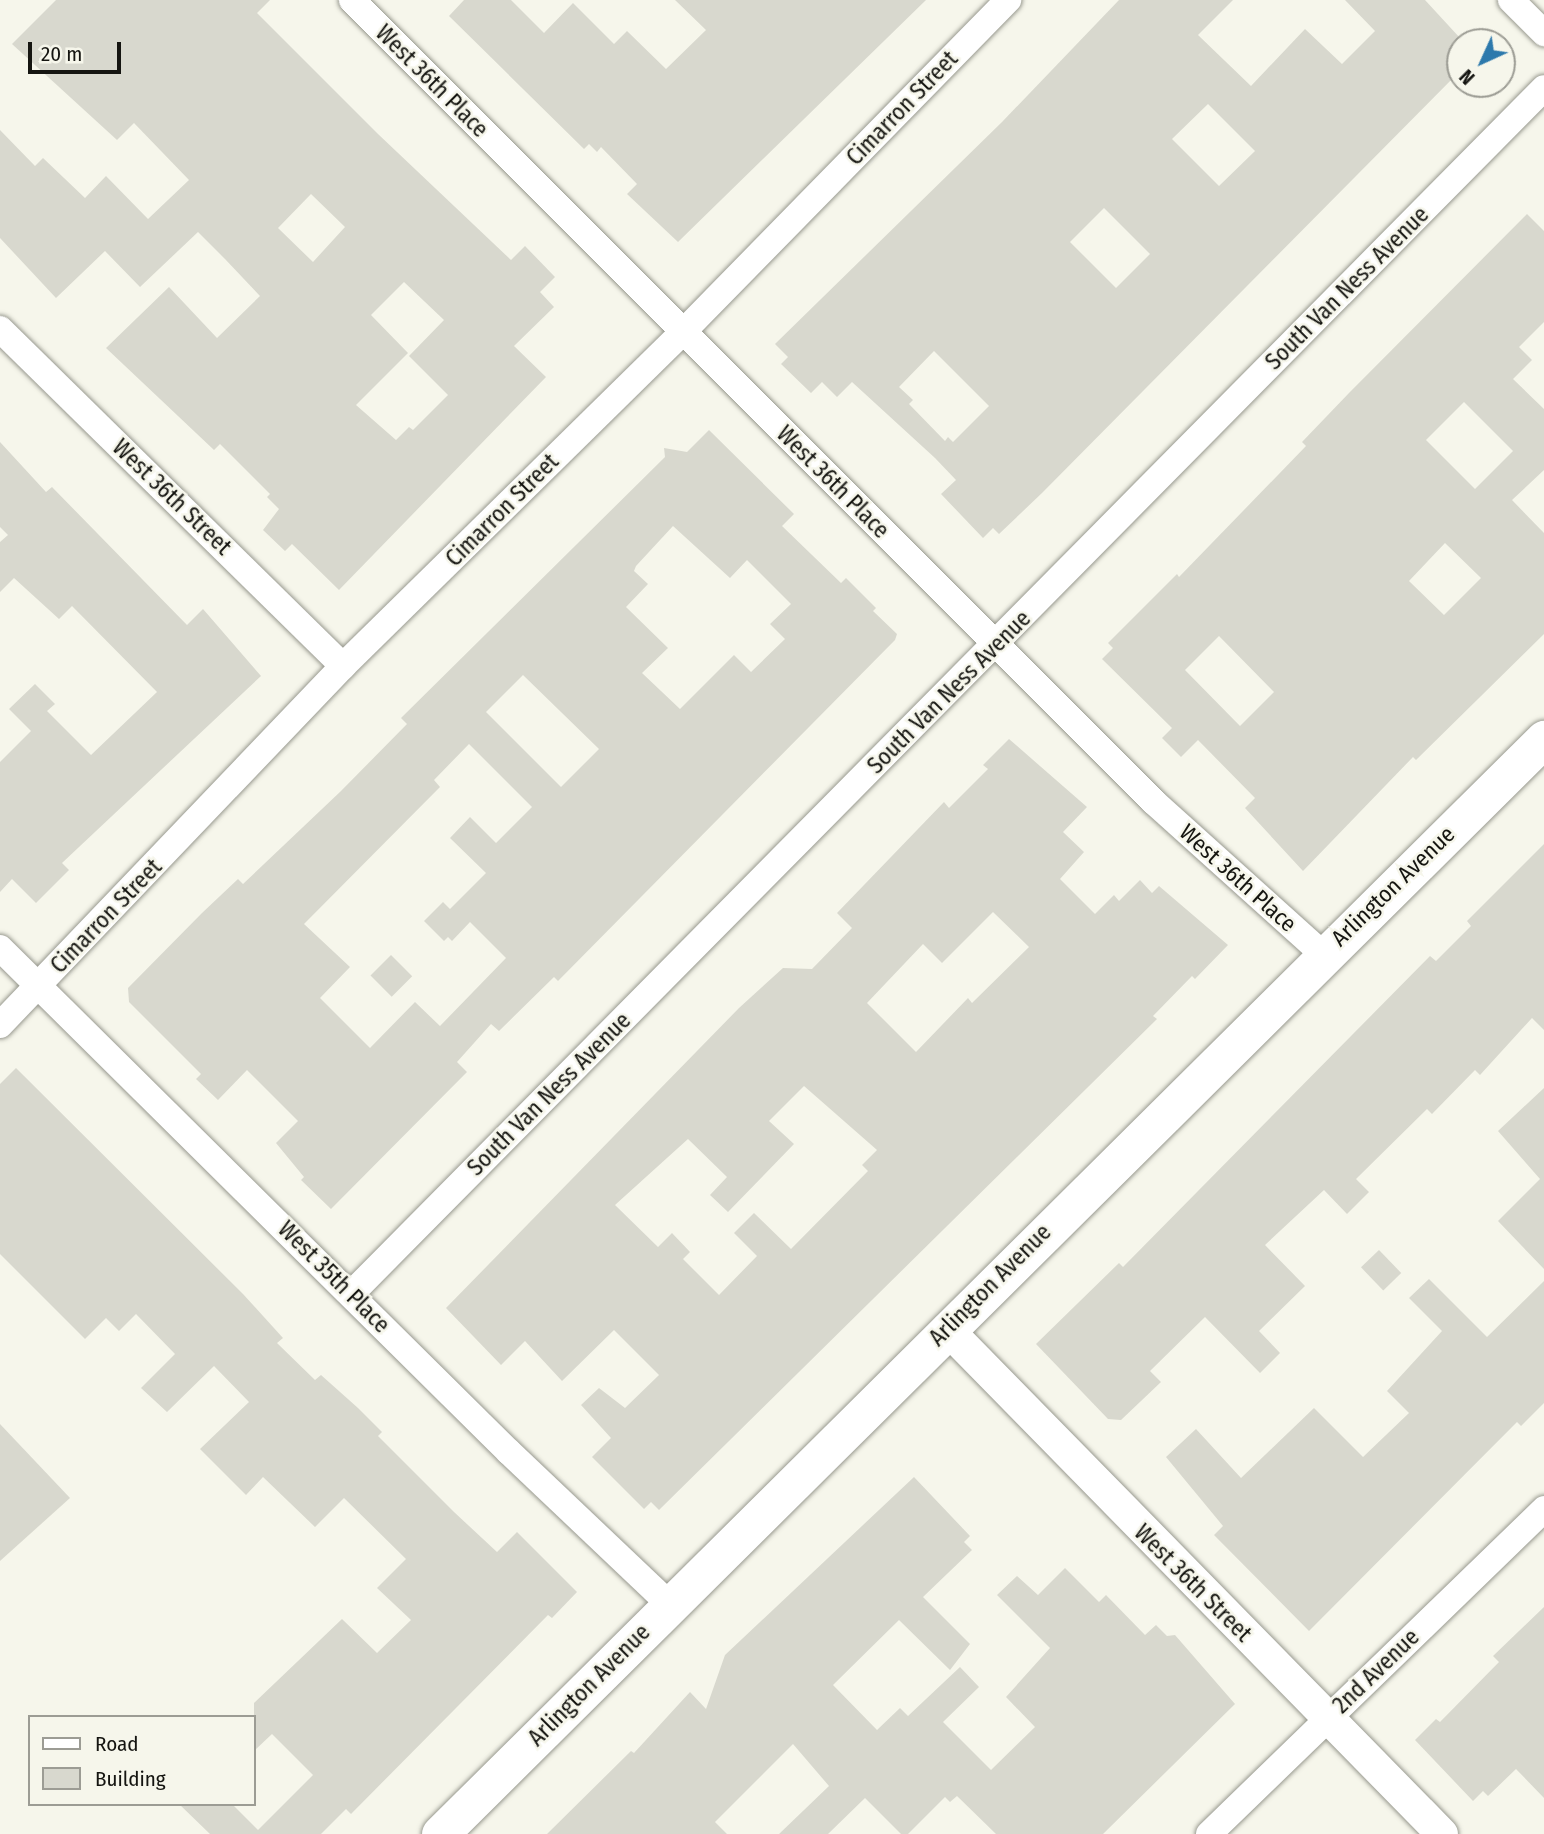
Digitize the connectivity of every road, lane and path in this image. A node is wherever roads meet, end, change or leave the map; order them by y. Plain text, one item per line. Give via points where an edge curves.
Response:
1 (352, 0) edge
2 (1511, 0) edge
3 (1000, 3) edge
4 (1544, 33) edge
5 (1544, 88) edge
6 (0, 329) edge
7 (683, 332) junction
8 (996, 645) junction
9 (343, 666) junction
10 (1544, 739) edge
11 (0, 948) edge
12 (1323, 954) junction
13 (39, 986) junction
14 (0, 1025) edge
15 (351, 1294) junction
16 (947, 1329) junction
17 (1544, 1509) edge
18 (670, 1605) junction
19 (1328, 1718) junction
20 (440, 1834) edge
21 (1209, 1834) edge
22 (1442, 1834) edge

1 - 7 street, West 36th Place
2 - 4 street
3 - 7 street, Cimarron Street
5 - 8 street, South Van Ness Avenue
6 - 9 street, West 36th Street
7 - 8 street, West 36th Place
7 - 9 street, Cimarron Street
8 - 12 street, West 36th Place via 1154,802
8 - 15 street, South Van Ness Avenue
9 - 13 street, Cimarron Street
10 - 12 main road, Arlington Avenue
11 - 13 street, West 35th Place
12 - 16 main road, Arlington Avenue
13 - 14 street, Cimarron Street
13 - 15 street, West 35th Place
15 - 18 street, West 35th Place
16 - 18 main road, Arlington Avenue
16 - 19 street, West 36th Street
17 - 19 street, 2nd Avenue
18 - 20 main road, Arlington Avenue
19 - 21 street, 2nd Avenue
19 - 22 street, West 36th Street

